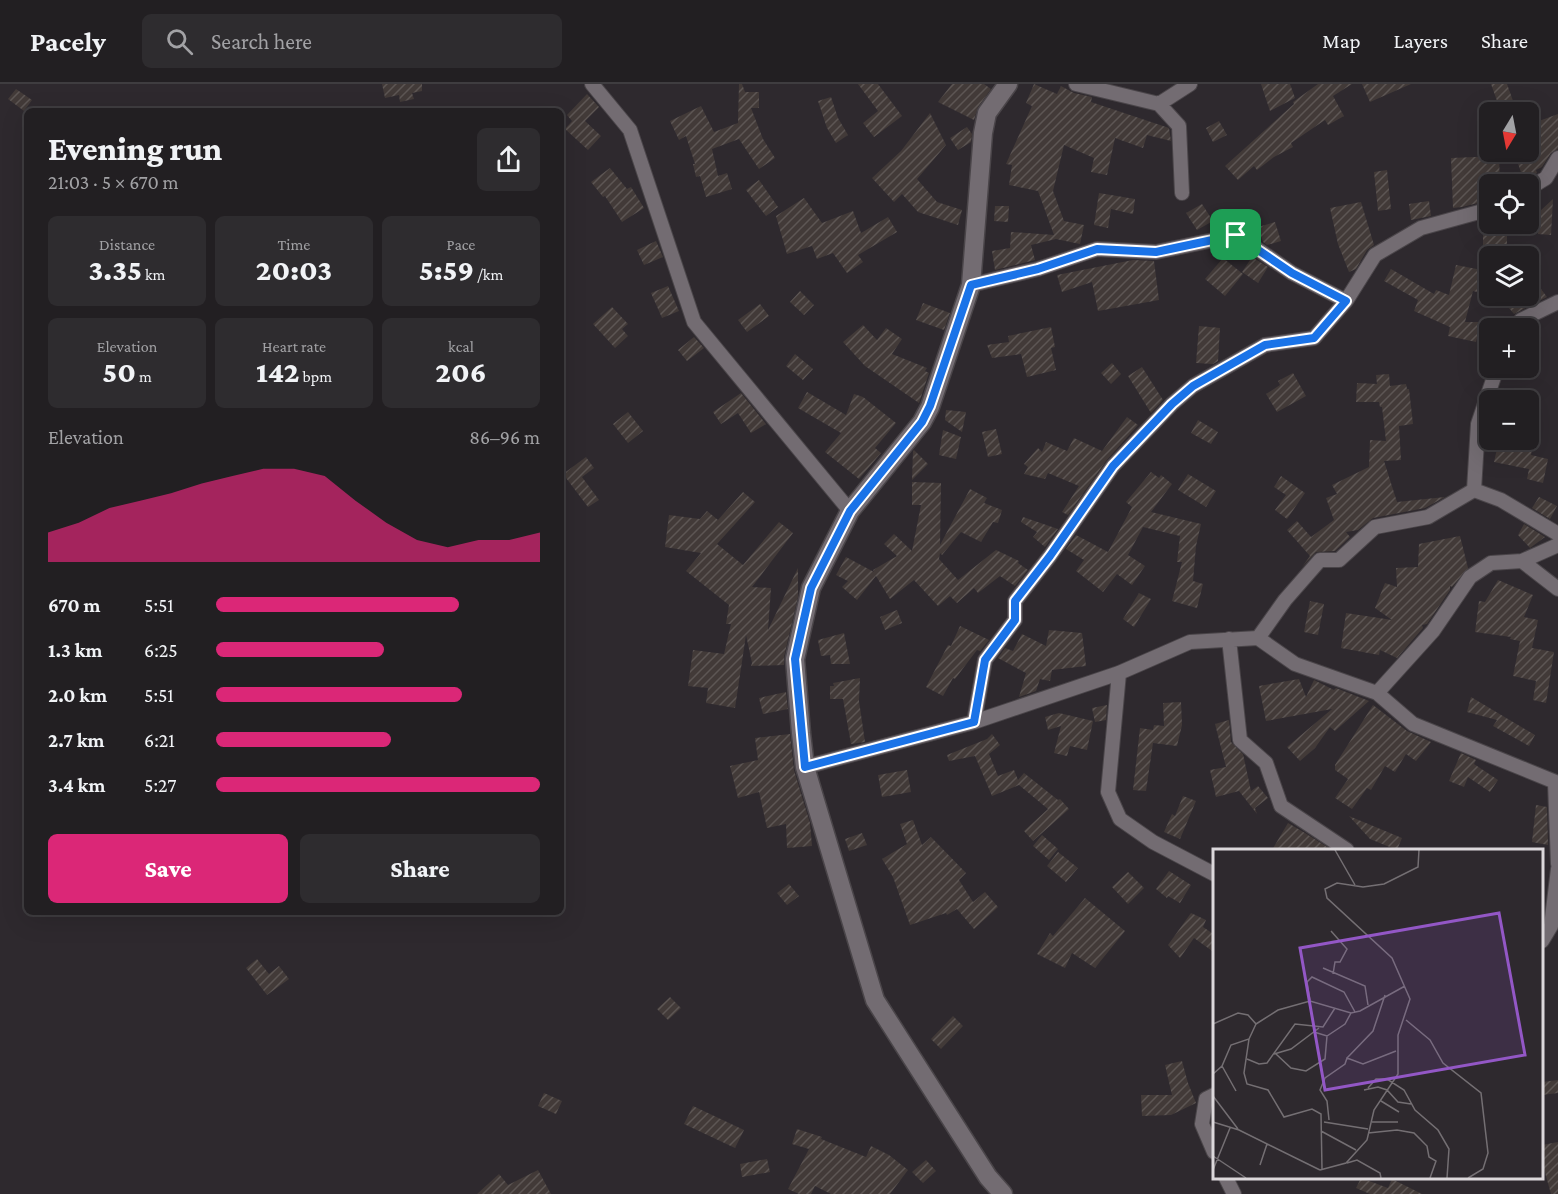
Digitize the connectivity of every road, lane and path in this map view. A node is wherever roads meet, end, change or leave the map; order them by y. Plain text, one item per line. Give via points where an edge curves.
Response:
1 (592, 84) edge
2 (1008, 84) edge
3 (1076, 84) edge
4 (1190, 84) edge
5 (1159, 104) junction
6 (1558, 158) edge
7 (1539, 182) edge
8 (1182, 193) dead end
9 (1479, 212) edge
10 (971, 285) junction
11 (1346, 301) junction
12 (1558, 302) edge
13 (1527, 318) edge
14 (1494, 378) edge
15 (1474, 490) junction
16 (850, 511) junction
17 (1558, 534) edge
18 (1558, 545) edge
19 (1522, 561) junction
20 (1558, 589) edge
21 (1258, 638) junction
22 (1229, 639) junction
23 (1119, 674) junction
24 (1377, 693) junction
25 (974, 722) junction
26 (805, 767) junction
27 (1557, 783) edge
28 (1346, 849) edge
29 (1558, 864) edge
30 (1558, 869) edge
31 (1213, 873) edge
32 (1543, 939) edge
33 (1213, 1096) edge
34 (1213, 1148) edge
35 (1226, 1179) edge
36 (1003, 1194) edge
37 (1234, 1194) edge

1 - 16 street via 630,130 694,322
2 - 10 main road via 987,113 983,133
3 - 5 street
4 - 5 street
5 - 8 street via 1179,126
6 - 7 street
9 - 11 street via 1422,228 1375,255
10 - 11 street via 1038,269 1097,249 1156,252 1236,235 1292,273
10 - 16 main road via 922,422
11 - 25 street via 1314,338 1265,345 1193,386 1113,466 1015,601 1015,620 985,660
12 - 13 street
14 - 15 street via 1478,424
15 - 17 street via 1501,500
15 - 21 street via 1428,517 1375,527 1339,560 1320,560
16 - 26 main road via 811,588 795,659
18 - 19 street
19 - 20 street
19 - 24 street via 1491,563 1470,577 1433,631
21 - 22 street
21 - 24 street via 1294,664
22 - 23 street via 1190,642
22 - 28 street via 1240,740 1266,763 1281,806
23 - 25 street
23 - 31 street via 1108,792 1120,819 1153,842
24 - 27 street via 1413,724
25 - 26 street
26 - 36 main road via 875,1000 988,1177
27 - 29 street
30 - 32 street via 1551,926
33 - 34 street via 1206,1099 1202,1124
35 - 37 street

